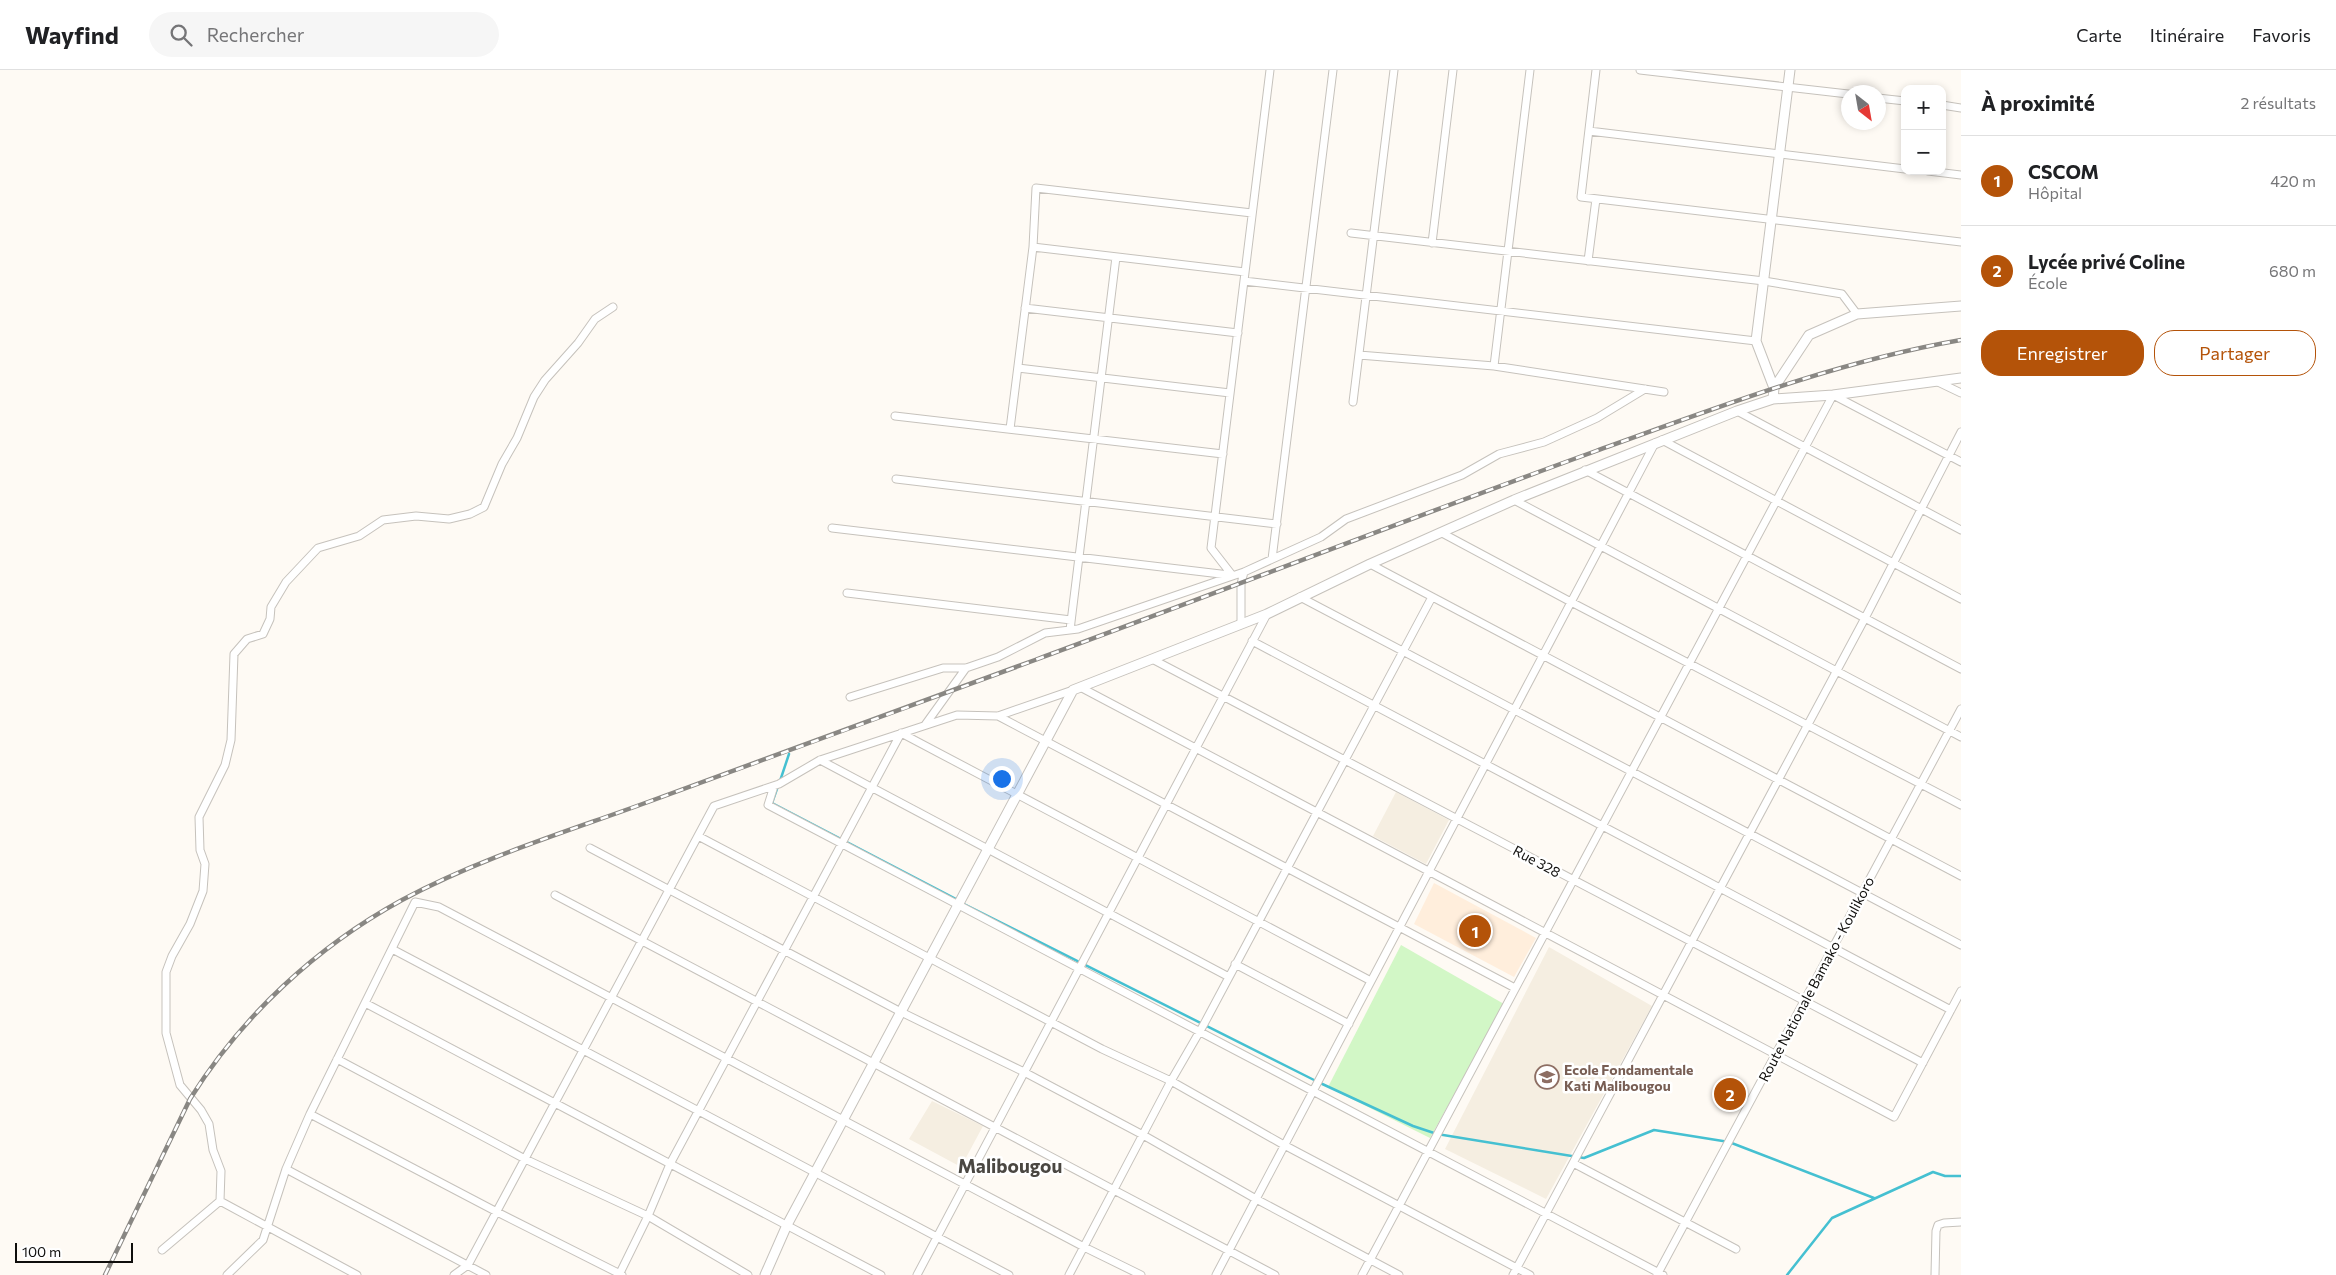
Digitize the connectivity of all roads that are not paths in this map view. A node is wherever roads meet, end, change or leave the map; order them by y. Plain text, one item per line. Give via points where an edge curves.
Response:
1 (1270, 70) edge
2 (1332, 70) edge
3 (1394, 70) edge
4 (1453, 70) edge
5 (1530, 70) edge
6 (1596, 70) edge
7 (1640, 70) edge
8 (1790, 70) edge
9 (1788, 87) junction
10 (1841, 93) edge
11 (1886, 99) edge
12 (1901, 101) edge
13 (1946, 106) edge
14 (1961, 108) edge
15 (1589, 132) junction
16 (1779, 154) junction
17 (1901, 169) edge
18 (1946, 173) edge
19 (1961, 175) edge
20 (1596, 199) junction
21 (1252, 213) junction
22 (1771, 220) junction
23 (1351, 233) dead end
24 (1374, 236) junction
25 (1961, 242) edge
26 (1432, 243) junction
27 (1032, 247) junction
28 (1508, 252) junction
29 (1116, 257) junction
30 (1588, 261) junction
31 (1245, 272) junction
32 (1244, 281) junction
33 (1764, 282) junction
34 (1306, 288) junction
35 (1366, 295) junction
36 (1961, 306) edge
37 (613, 307) dead end
38 (1025, 308) junction
39 (1500, 311) junction
40 (1857, 314) junction
41 (1108, 318) junction
42 (1238, 333) junction
43 (1756, 341) junction
44 (1359, 355) junction
45 (1494, 366) junction
46 (1018, 368) junction
47 (1101, 378) junction
48 (1961, 378) edge
49 (1938, 382) junction
50 (1774, 388) junction
51 (1645, 390) junction
52 (1664, 392) dead end
53 (1230, 393) junction
54 (1961, 393) edge
55 (1833, 395) junction
56 (1773, 399) junction
57 (1353, 402) dead end
58 (1736, 411) junction
59 (895, 416) dead end
60 (1010, 429) junction
61 (1961, 432) edge
62 (1093, 439) junction
63 (1658, 441) junction
64 (1805, 448) junction
65 (1223, 454) junction
66 (1949, 455) junction
67 (1961, 462) edge
68 (1585, 470) junction
69 (896, 479) dead end
70 (1628, 493) junction
71 (1514, 500) junction
72 (1086, 501) junction
73 (1776, 501) junction
74 (1921, 509) junction
75 (1215, 516) junction
76 (1277, 524) junction
77 (832, 528) dead end
78 (1961, 530) edge
79 (1442, 533) junction
80 (1600, 547) junction
81 (1747, 556) junction
82 (1079, 557) junction
83 (1272, 559) junction
84 (1892, 562) junction
85 (1370, 564) junction
86 (1244, 572) junction
87 (1232, 575) junction
88 (847, 594) dead end
89 (1300, 596) junction
90 (1432, 597) junction
91 (1961, 599) edge
92 (1571, 602) junction
93 (1718, 609) junction
94 (1267, 614) junction
95 (1865, 618) junction
96 (1071, 620) junction
97 (1241, 624) junction
98 (1070, 630) junction
99 (1252, 641) junction
100 (1403, 651) junction
101 (1543, 655) junction
102 (1152, 659) junction
103 (1689, 664) junction
104 (966, 668) junction
105 (1961, 669) edge
106 (1836, 671) junction
107 (1076, 688) junction
108 (1223, 696) junction
109 (850, 697) dead end
110 (1374, 705) junction
111 (1961, 709) edge
112 (1514, 710) junction
113 (998, 716) junction
114 (1660, 717) junction
115 (924, 725) junction
116 (1807, 726) junction
117 (1949, 730) junction
118 (901, 733) junction
119 (1961, 737) edge
120 (1046, 741) junction
121 (1196, 748) junction
122 (820, 760) junction
123 (1344, 760) junction
124 (1486, 764) junction
125 (1631, 772) junction
126 (1778, 780) junction
127 (1921, 783) junction
128 (774, 786) junction
129 (871, 788) junction
130 (1017, 794) junction
131 (1166, 804) junction
132 (1961, 805) edge
133 (1317, 812) junction
134 (1457, 819) junction
135 (1602, 826) junction
136 (1749, 834) junction
137 (698, 836) junction
138 (1891, 839) junction
139 (842, 842) junction
140 (590, 848) dead end
141 (988, 850) junction
142 (1138, 858) junction
143 (1287, 868) junction
144 (1429, 871) junction
145 (1961, 876) edge
146 (1573, 880) junction
147 (1720, 888) junction
148 (669, 890) junction
149 (1862, 893) junction
150 (555, 895) dead end
151 (813, 897) junction
152 (959, 904) junction
153 (1108, 913) junction
154 (1258, 922) junction
155 (1399, 927) junction
156 (1545, 932) junction
157 (642, 941) junction
158 (1691, 942) junction
159 (1961, 945) edge
160 (1833, 947) junction
161 (392, 949) junction
162 (784, 951) junction
163 (929, 958) junction
164 (1235, 964) junction
165 (1080, 968) junction
166 (1228, 977) junction
167 (1371, 981) junction
168 (1515, 988) junction
169 (1961, 991) edge
170 (1663, 995) junction
171 (612, 998) junction
172 (1804, 1001) junction
173 (757, 1002) junction
174 (365, 1003) junction
175 (1951, 1010) junction
176 (901, 1012) junction
177 (1051, 1022) junction
178 (1348, 1024) junction
179 (1200, 1031) junction
180 (583, 1050) junction
181 (1776, 1054) junction
182 (337, 1059) junction
183 (727, 1059) junction
184 (873, 1063) junction
185 (1923, 1063) junction
186 (1024, 1072) junction
187 (1171, 1081) junction
188 (1313, 1091) junction
189 (555, 1103) junction
190 (698, 1111) junction
191 (310, 1114) junction
192 (843, 1120) junction
193 (995, 1128) junction
194 (1143, 1135) junction
195 (1284, 1145) junction
196 (1428, 1151) junction
197 (526, 1158) junction
198 (1573, 1163) junction
199 (670, 1164) junction
200 (286, 1169) junction
201 (815, 1172) junction
202 (965, 1184) junction
203 (1114, 1190) junction
204 (1256, 1200) junction
205 (220, 1201) junction
206 (1399, 1206) junction
207 (497, 1212) junction
208 (1546, 1214) junction
209 (648, 1216) junction
210 (1685, 1222) junction
211 (1961, 1222) edge
212 (786, 1225) junction
213 (267, 1227) junction
214 (937, 1237) junction
215 (1084, 1247) junction
216 (1736, 1249) dead end
217 (162, 1250) dead end
218 (1229, 1251) junction
219 (1370, 1260) junction
220 (468, 1265) junction
221 (1515, 1272) edge
222 (1659, 1274) edge
223 (227, 1275) edge
224 (357, 1275) edge
225 (454, 1275) edge
226 (486, 1275) edge
227 (620, 1275) edge
228 (748, 1275) edge
229 (765, 1275) edge
230 (881, 1275) edge
231 (917, 1275) edge
232 (1009, 1275) edge
233 (1069, 1275) edge
234 (1141, 1275) edge
235 (1216, 1275) edge
236 (1274, 1275) edge
237 (1362, 1275) edge
238 (1399, 1275) edge
239 (1530, 1275) edge
240 (1935, 1275) edge

1 - 21 street
2 - 34 street
3 - 24 street
4 - 26 street
5 - 28 street
6 - 15 street
7 - 9 street
8 - 9 street
9 - 10 street
9 - 16 street
11 - 12 street
13 - 14 street
15 - 16 street
15 - 20 street via 1580,197
16 - 17 street
16 - 22 street
18 - 19 street
20 - 22 street
20 - 30 street
21 - 27 street via 1036,188
21 - 31 street
22 - 25 street
22 - 33 street
23 - 24 street
24 - 26 street
24 - 35 street
26 - 28 street
27 - 29 street
27 - 38 street
28 - 30 street
28 - 39 street
29 - 31 street
29 - 41 street
30 - 33 street
31 - 32 street
32 - 34 street
32 - 42 street
33 - 40 street via 1842,294
33 - 43 street
34 - 35 street
34 - 76 street
35 - 39 street
35 - 44 street
36 - 40 street
37 - 205 street via 595,319 534,397 484,507 449,519 416,516 383,520 359,536 318,548 286,582 271,607 263,634 247,639 234,654 231,740 225,765 199,816 200,850 205,864 203,890 166,972 166,1033 180,1085 209,1124 213,1150 221,1171
38 - 41 street
38 - 46 street
39 - 43 street
39 - 45 street
40 - 50 street via 1809,335
41 - 42 street
41 - 47 street
42 - 53 street
43 - 50 street
44 - 45 street
44 - 57 street
45 - 51 street
46 - 47 street
46 - 60 street
47 - 53 street
47 - 62 street
48 - 49 street
49 - 54 street
49 - 55 street
50 - 56 street
51 - 52 street
51 - 83 street via 1597,418 1544,442 1499,454 1462,475 1346,519 1321,537
53 - 65 street
55 - 56 street
55 - 64 street
55 - 66 street
56 - 58 street
58 - 63 street
58 - 64 street
59 - 60 street
60 - 62 street
61 - 66 street
62 - 65 street
62 - 72 street
63 - 68 street
63 - 70 street
63 - 73 street
64 - 73 street
64 - 74 street
65 - 75 street
66 - 67 street
66 - 74 street
68 - 70 street
68 - 71 street
69 - 72 street
70 - 80 street
70 - 81 street
71 - 79 street
71 - 80 street
72 - 75 street
72 - 82 street
73 - 81 street
73 - 84 street
74 - 78 street
74 - 84 street
75 - 76 street
75 - 87 street via 1211,548
76 - 83 street
77 - 82 street
79 - 85 street
79 - 92 street
80 - 92 street
80 - 93 street
81 - 93 street
81 - 95 street
82 - 87 street
82 - 96 street
83 - 86 street
84 - 91 street
84 - 95 street
85 - 89 street
85 - 90 street
86 - 87 street
86 - 97 street
87 - 98 street
88 - 96 street
89 - 94 street
89 - 100 street
90 - 100 street
90 - 101 street
92 - 101 street
92 - 103 street
93 - 103 street
93 - 106 street
94 - 97 street
94 - 99 street
95 - 105 street
95 - 106 street
96 - 98 street
97 - 102 street
98 - 104 street via 1045,633 998,657
99 - 108 street
99 - 110 street
100 - 110 street
100 - 112 street
101 - 112 street
101 - 114 street
102 - 107 street
102 - 108 street, Rue 328
103 - 114 street
103 - 116 street
104 - 109 street via 943,668
104 - 115 street
106 - 116 street
106 - 117 street
107 - 113 street
107 - 120 street
107 - 121 street
108 - 121 street
108 - 123 street, Rue 328
110 - 123 street
110 - 124 street
111 - 117 street, Route Nationale Bamako - Koulikoro
112 - 124 street
112 - 125 street
113 - 115 street via 957,715
113 - 120 street
114 - 125 street
114 - 126 street
115 - 118 street
116 - 126 street
116 - 127 street
117 - 119 street
117 - 127 street, Route Nationale Bamako - Koulikoro
118 - 122 street
118 - 129 street
118 - 130 street
120 - 130 street
120 - 131 street
121 - 131 street
121 - 133 street
122 - 128 street
122 - 129 street
123 - 133 street
123 - 134 street, Rue 328
124 - 134 street
124 - 135 street
125 - 135 street
125 - 136 street
126 - 136 street
126 - 138 street
127 - 132 street
127 - 138 street, Route Nationale Bamako - Koulikoro
128 - 137 street via 714,806
128 - 139 street via 768,805
129 - 139 street
129 - 141 street
130 - 141 street
130 - 142 street
131 - 142 street
131 - 143 street
133 - 143 street
133 - 144 street
134 - 144 street
134 - 146 street, Rue 328
135 - 146 street
135 - 147 street
136 - 147 street
136 - 149 street
137 - 148 street
137 - 151 street
138 - 145 street
138 - 149 street, Route Nationale Bamako - Koulikoro
139 - 151 street
139 - 152 street
140 - 148 street
141 - 152 street
141 - 153 street
142 - 153 street
142 - 154 street
143 - 154 street
143 - 155 street
144 - 155 street
144 - 156 street
146 - 156 street
146 - 158 street, Rue 328
147 - 158 street
147 - 160 street
148 - 157 street
148 - 162 street
149 - 159 street
149 - 160 street, Route Nationale Bamako - Koulikoro
150 - 157 street
151 - 162 street
151 - 163 street
152 - 163 street
152 - 165 street
153 - 165 street
153 - 166 street
154 - 164 street
154 - 167 street
155 - 167 street
155 - 168 street
156 - 168 street
156 - 170 street
157 - 171 street
157 - 173 street
158 - 170 street
158 - 172 street, Rue 328
160 - 172 street, Route Nationale Bamako - Koulikoro
160 - 175 street
161 - 171 street via 416,902 439,907
161 - 174 street
161 - 180 street
162 - 173 street
162 - 176 street
163 - 176 street
163 - 177 street
164 - 166 street
164 - 178 street
165 - 177 street
165 - 179 street
166 - 179 street
167 - 178 street
168 - 196 street
169 - 175 street
170 - 181 street
170 - 198 street
171 - 180 street
171 - 183 street
172 - 181 street, Route Nationale Bamako - Koulikoro
172 - 185 street, Rue 328
173 - 183 street
173 - 184 street
174 - 182 street
174 - 189 street
175 - 185 street
176 - 184 street
176 - 186 street
177 - 186 street
177 - 187 street
178 - 188 street
179 - 187 street
179 - 188 street
180 - 189 street
180 - 190 street
181 - 185 street via 1894,1117
181 - 210 street, Route Nationale Bamako - Koulikoro
182 - 191 street
182 - 197 street
183 - 190 street
183 - 192 street
184 - 192 street
184 - 193 street
186 - 193 street
186 - 194 street
187 - 194 street
187 - 195 street
188 - 195 street
188 - 196 street
189 - 197 street
189 - 199 street
190 - 199 street
190 - 201 street
191 - 200 street
191 - 207 street
192 - 201 street
192 - 202 street
193 - 202 street
193 - 203 street
194 - 203 street
194 - 204 street
195 - 204 street
195 - 206 street
196 - 206 street
196 - 208 street
197 - 207 street
197 - 209 street
198 - 208 street
198 - 210 street
199 - 209 street
199 - 212 street
200 - 213 street
200 - 220 street
201 - 212 street
201 - 214 street
202 - 214 street
202 - 215 street
203 - 215 street
203 - 218 street
204 - 218 street
204 - 219 street
205 - 213 street
205 - 217 street
206 - 219 street
206 - 221 street
207 - 220 street
207 - 227 street
208 - 221 street
208 - 222 street
209 - 227 street
209 - 228 street
210 - 216 street
210 - 222 street, Route Nationale Bamako - Koulikoro
211 - 240 street via 1938,1226
212 - 229 street
212 - 230 street
213 - 223 street via 263,1240
213 - 224 street
214 - 231 street
214 - 232 street
215 - 233 street
215 - 234 street
218 - 235 street
218 - 236 street
219 - 237 street
219 - 238 street
220 - 225 street
220 - 226 street
221 - 239 street

